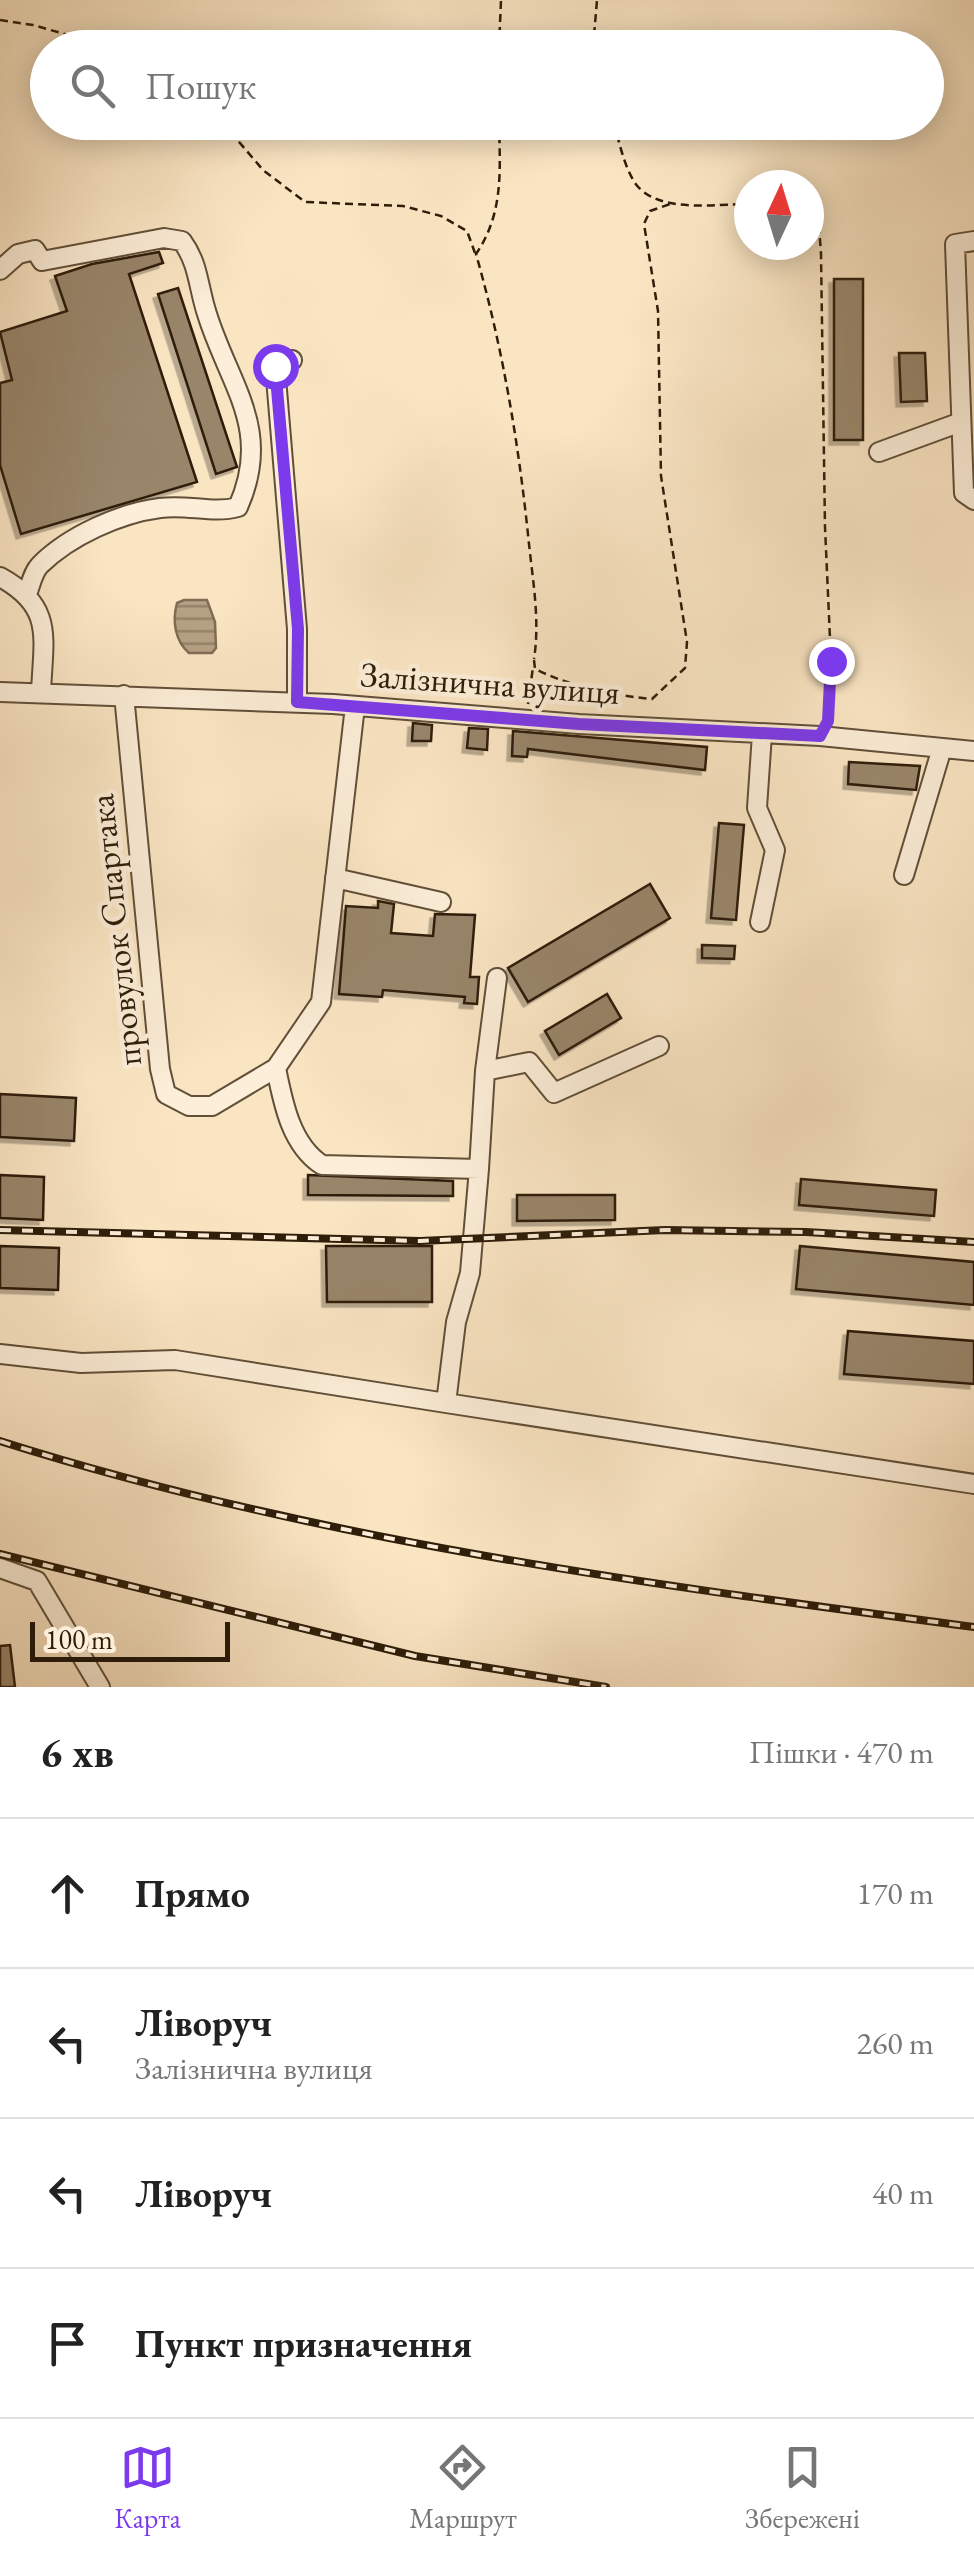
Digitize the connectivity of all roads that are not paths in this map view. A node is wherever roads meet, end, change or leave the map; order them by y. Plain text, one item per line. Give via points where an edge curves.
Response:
1 (974, 241) edge
2 (0, 270) edge
3 (292, 360) dead end
4 (961, 422) junction
5 (879, 452) dead end
6 (974, 500) edge
7 (0, 577) edge
8 (28, 594) junction
9 (0, 692) edge
10 (41, 693) junction
11 (124, 696) junction
12 (297, 702) junction
13 (354, 706) junction
14 (762, 734) junction
15 (942, 748) junction
16 (974, 751) edge
17 (904, 875) dead end
18 (335, 878) junction
19 (441, 902) dead end
20 (760, 922) dead end
21 (497, 978) dead end
22 (660, 1046) dead end
23 (276, 1068) junction
24 (485, 1071) junction
25 (478, 1169) junction
26 (0, 1354) edge
27 (446, 1404) junction
28 (974, 1484) edge
29 (0, 1568) edge
30 (100, 1687) edge

1 - 4 street via 955,244
2 - 8 street via 35,250 42,262 164,238 182,241 194,258 254,452 238,506 218,512 158,508 120,518 36,568
3 - 12 street via 275,366 298,629
4 - 5 street
4 - 6 street via 964,493
7 - 8 street
8 - 10 street via 44,637
9 - 10 street, Залізнична вулиця
10 - 11 street, Залізнична вулиця
11 - 12 street, Залізнична вулиця
11 - 23 street, провулок Спартака via 166,1094 190,1106 212,1106
12 - 13 street, Залізнична вулиця
13 - 14 street, Залізнична вулиця
13 - 18 street
14 - 15 street, Залізнична вулиця
14 - 20 street via 757,808 775,850
15 - 16 street, Залізнична вулиця
15 - 17 street
18 - 19 street
18 - 23 street via 321,1002
21 - 24 street
22 - 24 street via 554,1094 529,1062
23 - 25 street via 296,1135 306,1155 322,1166
24 - 25 street
25 - 27 street via 470,1273
26 - 27 street via 81,1363 176,1360
27 - 28 street
29 - 30 street via 37,1581

